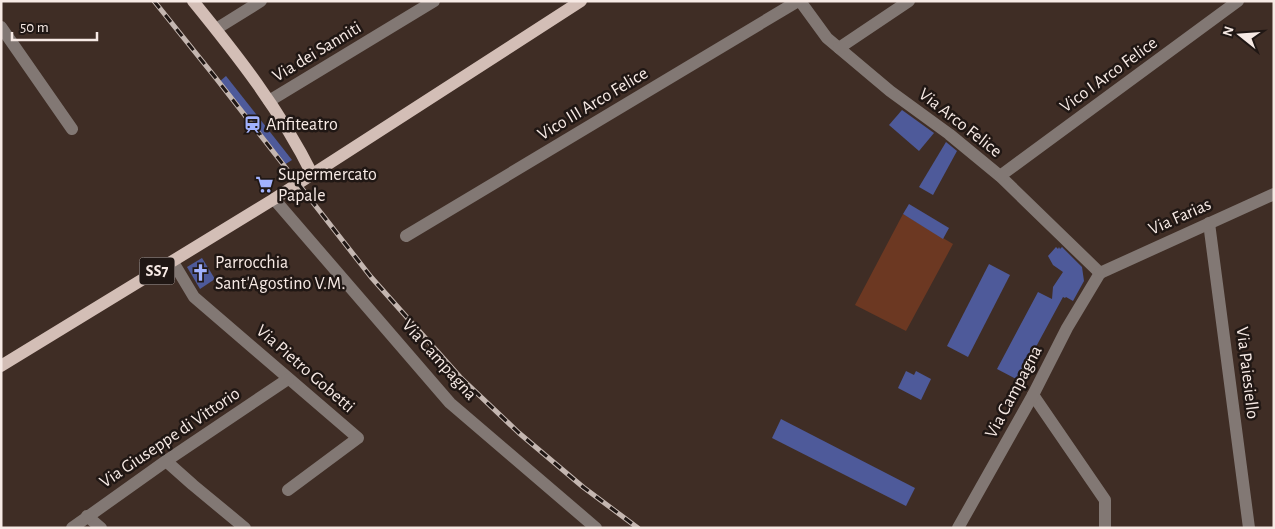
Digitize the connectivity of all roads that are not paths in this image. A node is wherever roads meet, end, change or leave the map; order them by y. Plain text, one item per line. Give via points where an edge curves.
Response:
1 (193, 1) edge
2 (261, 1) edge
3 (434, 1) edge
4 (581, 1) edge
5 (799, 1) edge
6 (909, 1) edge
7 (1238, 1) edge
8 (1, 27) edge
9 (216, 30) junction
10 (839, 48) junction
11 (269, 101) junction
12 (72, 129) dead end
13 (312, 174) junction
14 (1000, 176) junction
15 (1274, 194) edge
16 (274, 199) junction
17 (1209, 223) junction
18 (406, 236) dead end
19 (172, 262) junction
20 (1100, 273) junction
21 (1, 366) edge
22 (288, 379) junction
23 (1033, 395) junction
24 (166, 461) junction
25 (288, 490) dead end
26 (87, 516) junction
27 (72, 528) edge
28 (101, 528) edge
29 (245, 528) edge
30 (596, 528) edge
31 (958, 528) edge
32 (1105, 528) edge
33 (1249, 528) edge

1 - 9 main road
2 - 9 street
3 - 11 street, Via dei Sanniti
4 - 13 main road, SS7
5 - 10 street, Via Arco Felice via 827,38
5 - 18 street, Vico III Arco Felice
6 - 10 street
7 - 14 street, Vico I Arco Felice
8 - 12 street
9 - 11 main road
10 - 14 street, Via Arco Felice
11 - 13 main road
13 - 16 main road, SS7
14 - 20 street, Via Arco Felice
15 - 17 street, Via Farias
16 - 19 main road, SS7
16 - 30 street, Via Campagna via 450,402
17 - 20 street, Via Farias
17 - 33 street, Via Paiesiello
19 - 21 main road, SS7
19 - 22 street, Via Pietro Gobetti via 194,297
20 - 23 street, Via Campagna
22 - 24 street, Via Giuseppe di Vittorio
22 - 25 street, Via Pietro Gobetti via 358,438
23 - 31 street, Via Campagna
23 - 32 street via 1105,500
24 - 26 street, Via Giuseppe di Vittorio
24 - 29 street
26 - 27 street, Via Giuseppe di Vittorio
26 - 28 street

